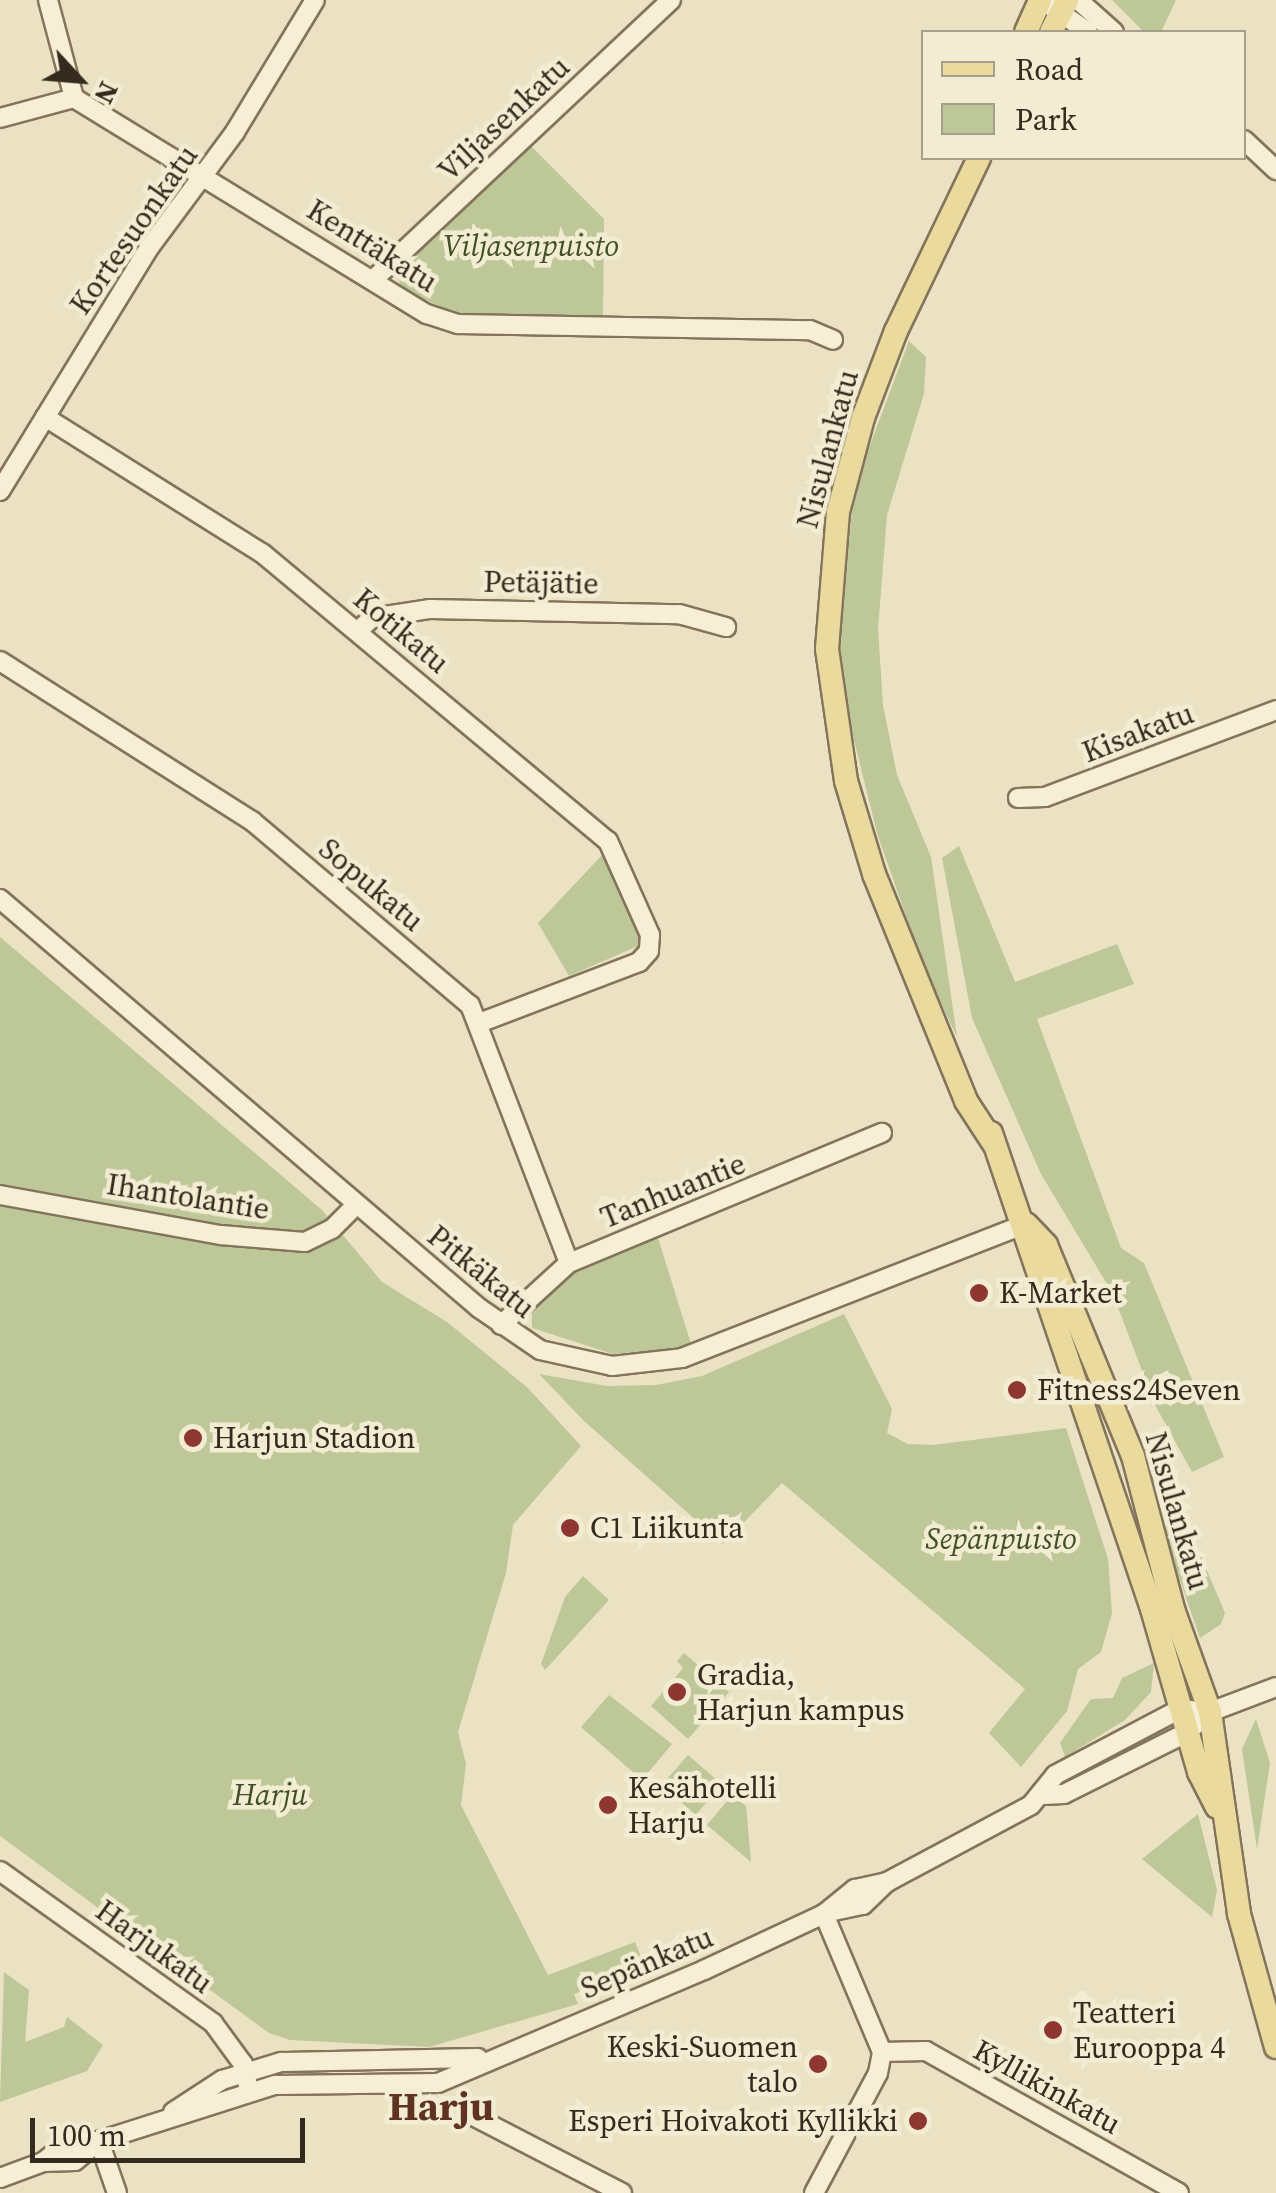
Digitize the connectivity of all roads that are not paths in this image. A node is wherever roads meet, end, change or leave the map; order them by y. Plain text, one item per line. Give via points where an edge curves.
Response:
1 (48, 0) edge
2 (315, 0) edge
3 (671, 0) edge
4 (1056, 8) edge
5 (1028, 30) edge
6 (1085, 30) edge
7 (1109, 30) edge
8 (74, 98) junction
9 (0, 118) edge
10 (1246, 142) edge
11 (978, 160) edge
12 (1276, 170) edge
13 (202, 176) junction
14 (375, 278) junction
15 (834, 340) dead end
16 (44, 416) junction
17 (0, 491) edge
18 (726, 627) dead end
19 (359, 630) junction
20 (0, 661) edge
21 (1276, 710) edge
22 (1018, 798) dead end
23 (0, 899) edge
24 (479, 1022) junction
25 (882, 1133) dead end
26 (0, 1195) edge
27 (356, 1206) junction
28 (1026, 1224) junction
29 (569, 1264) junction
30 (501, 1324) junction
31 (1276, 1688) edge
32 (1180, 1709) junction
33 (1210, 1712) junction
34 (1186, 1733) junction
35 (1044, 1795) junction
36 (1221, 1814) junction
37 (0, 1871) edge
38 (824, 1914) junction
39 (1276, 2047) edge
40 (882, 2052) junction
41 (489, 2057) junction
42 (247, 2082) junction
43 (470, 2114) dead end
44 (99, 2141) junction
45 (0, 2178) edge
46 (117, 2193) edge
47 (622, 2193) edge
48 (814, 2193) edge
49 (1180, 2193) edge

1 - 8 street
2 - 13 street, Kortesuonkatu
3 - 14 street, Viljasenkatu
4 - 5 main road
4 - 6 street
4 - 7 street
8 - 9 street
8 - 13 street, Kenttäkatu
10 - 12 street
11 - 28 main road, Nisulankatu via 896,331 863,418 838,512 828,604 830,696 854,810 900,945 950,1057 980,1096
13 - 14 street, Kenttäkatu
13 - 16 street, Kortesuonkatu
14 - 15 street, Kenttäkatu via 427,314 458,324 810,330
16 - 17 street, Kortesuonkatu
16 - 19 street, Kotikatu via 262,552
18 - 19 street, Petäjätie via 679,614 430,608 372,618
19 - 24 street, Kotikatu via 608,841 650,934 649,951 639,962
20 - 24 street, Sopukatu via 252,821 470,1005
21 - 22 street, Kisakatu via 1045,798
23 - 27 street, Pitkäkatu
24 - 29 street, Sopukatu
25 - 29 street, Tanhuantie
26 - 27 street, Ihantolantie via 222,1235 306,1242
27 - 30 street, Pitkäkatu
28 - 30 street, Pitkäkatu via 682,1358 643,1366 540,1350
28 - 32 main road, Nisulankatu via 1028,1253 1056,1316
28 - 33 main road, Nisulankatu via 1046,1245 1133,1456 1174,1612
29 - 30 street, Tanhuantie
31 - 33 street, Sepänkatu
32 - 33 street, Sepänkatu
32 - 34 main road, Nisulankatu
32 - 35 street, Sepänkatu via 1055,1775
33 - 34 street, Sepänkatu
33 - 36 main road, Nisulankatu
34 - 35 street, Sepänkatu via 1064,1794
34 - 36 main road, Nisulankatu
35 - 38 street, Sepänkatu via 887,1882 863,1906
36 - 39 main road via 1239,1914
37 - 42 street, Harjukatu via 213,2023
38 - 40 street
38 - 41 street, Sepänkatu
40 - 48 street via 878,2073
40 - 49 street, Kyllikinkatu via 926,2051
41 - 42 street, Sepänkatu via 322,2058
41 - 42 street, Sepänkatu via 438,2083
42 - 44 street via 186,2099 170,2115
43 - 47 street
44 - 45 street via 74,2162 43,2162
44 - 46 street

